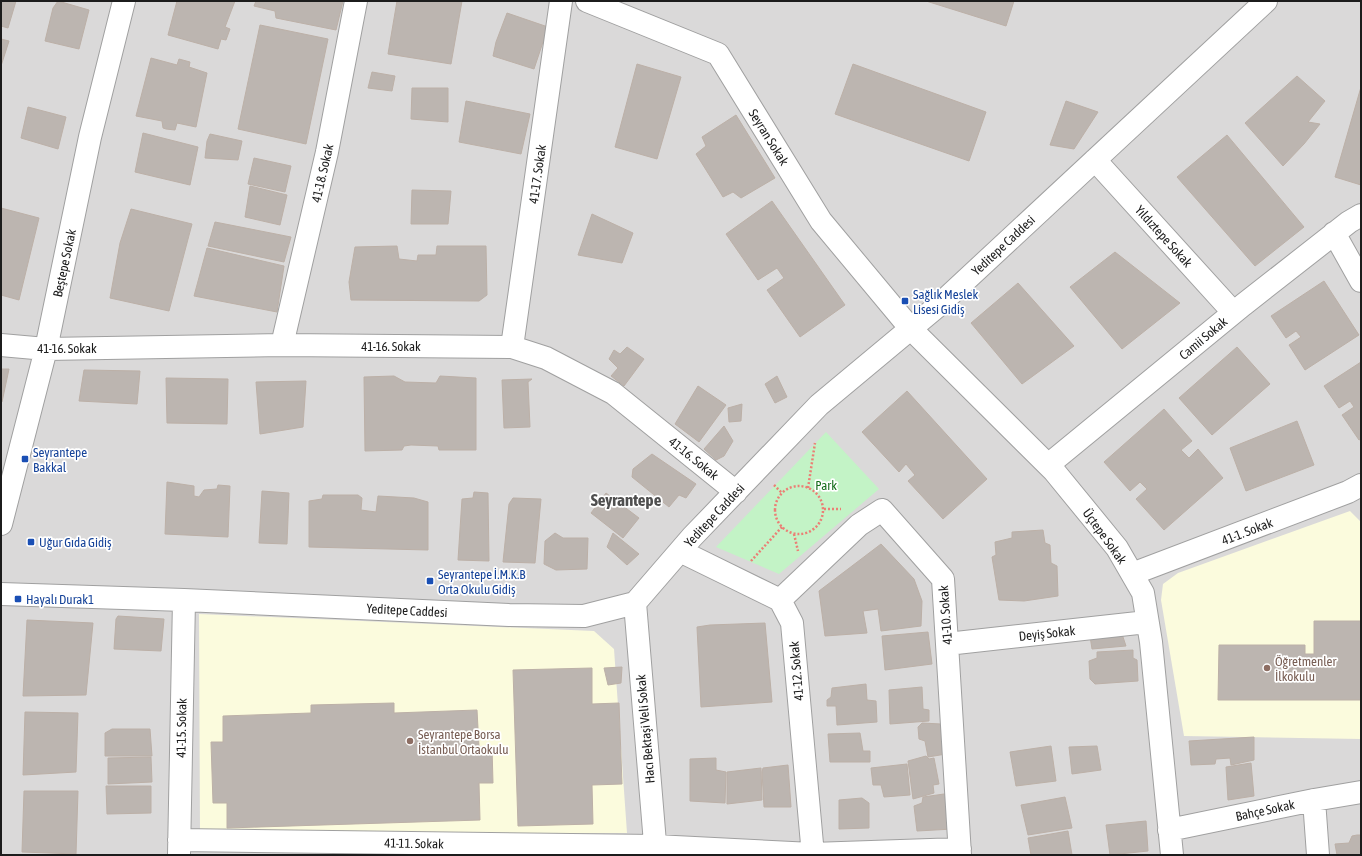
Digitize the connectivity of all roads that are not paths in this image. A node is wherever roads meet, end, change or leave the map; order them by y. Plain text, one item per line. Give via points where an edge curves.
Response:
1 (124, 1) edge
2 (356, 1) edge
3 (561, 1) edge
4 (587, 1) edge
5 (1266, 1) edge
6 (1095, 160) junction
7 (1361, 215) edge
8 (1334, 233) junction
9 (1361, 282) edge
10 (1233, 312) junction
11 (911, 329) junction
12 (1, 345) edge
13 (282, 345) junction
14 (512, 347) junction
15 (46, 349) junction
16 (1048, 465) junction
17 (736, 492) junction
18 (1357, 494) edge
19 (1, 524) edge
20 (680, 551) junction
21 (1132, 574) junction
22 (1, 594) edge
23 (184, 600) junction
24 (780, 600) junction
25 (635, 603) junction
26 (1147, 622) junction
27 (947, 644) junction
28 (1361, 792) edge
29 (1314, 800) junction
30 (1169, 830) junction
31 (179, 848) edge
32 (655, 851) edge
33 (960, 852) edge
34 (812, 854) edge
35 (1172, 855) edge
36 (1318, 855) edge

1 - 15 street, Beştepe Sokak via 90,137
2 - 13 street, 41-18. Sokak via 327,152
3 - 14 street, 41-17. Sokak
4 - 11 street, Seyran Sokak via 718,54 821,221
5 - 6 street, Yeditepe Caddesi
6 - 10 street, Yıldıztepe Sokak
6 - 11 street, Yeditepe Caddesi
7 - 8 street, Camii Sokak
8 - 9 street
8 - 10 street, Camii Sokak
10 - 16 street, Camii Sokak
11 - 16 street, Üçtepe Sokak
11 - 17 street, Yeditepe Caddesi via 816,408
12 - 15 street, 41-16. Sokak
13 - 14 street, 41-16. Sokak
13 - 15 street, 41-16. Sokak
14 - 17 street, 41-16. Sokak via 546,358 613,393
15 - 19 street, Beştepe Sokak
16 - 21 street, Üçtepe Sokak via 1117,548
17 - 20 street, Yeditepe Caddesi
18 - 21 street, 41-1. Sokak
20 - 24 street
20 - 25 street, Yeditepe Caddesi
21 - 26 street, Üçtepe Sokak via 1143,593
22 - 23 street, Yeditepe Caddesi
23 - 25 street, Yeditepe Caddesi via 569,616 584,616
23 - 31 street, 41-15. Sokak
24 - 27 street, 41-10. Sokak via 860,525 882,510 943,579
24 - 34 street, 41-12. Sokak via 792,623
25 - 32 street, Hacı Bektaşi Veli Sokak
26 - 27 street, Deyiş Sokak
26 - 30 street, Üçtepe Sokak
27 - 33 street, 41-10. Sokak
28 - 29 street, Bahçe Sokak
29 - 30 street, Bahçe Sokak
29 - 36 street
30 - 35 street, Üçtepe Sokak
31 - 32 street, 41-11. Sokak
32 - 34 street, 41-11. Sokak
33 - 34 street, 41-11. Sokak

